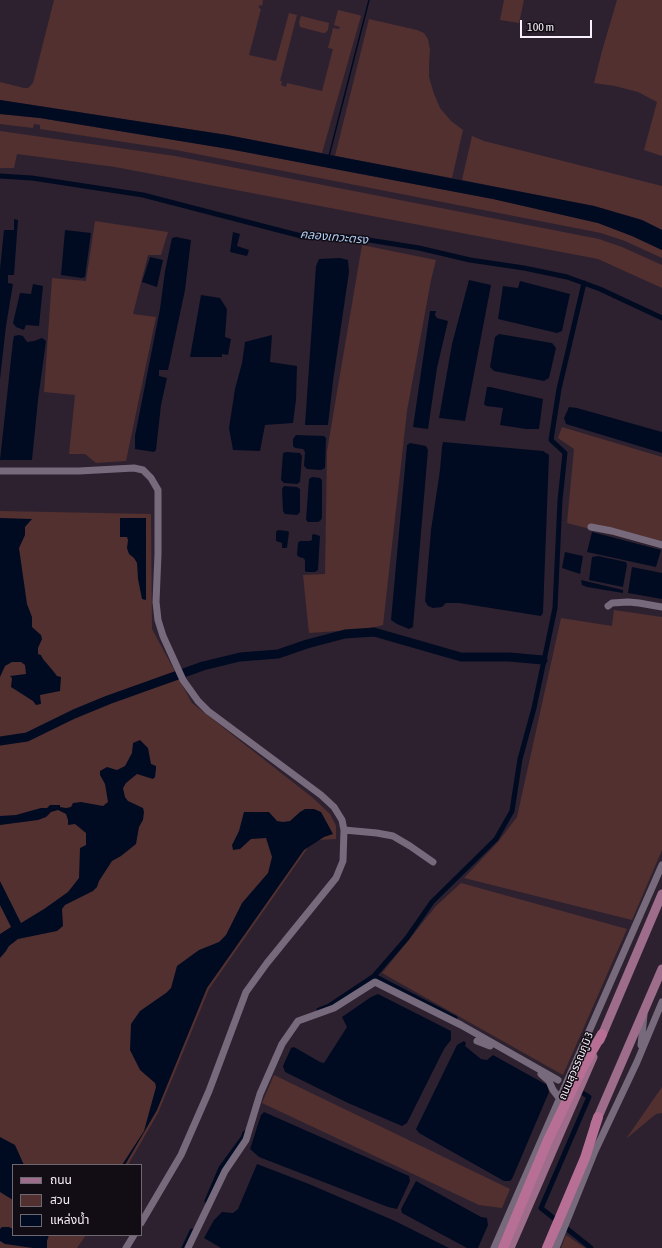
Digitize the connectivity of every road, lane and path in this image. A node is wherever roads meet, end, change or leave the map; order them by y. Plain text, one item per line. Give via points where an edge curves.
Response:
1 (0, 471) edge
2 (591, 527) dead end
3 (662, 545) edge
4 (608, 606) dead end
5 (662, 607) edge
6 (344, 830) junction
7 (433, 862) dead end
8 (662, 865) edge
9 (662, 894) edge
10 (662, 969) edge
11 (662, 1002) edge
12 (644, 1011) junction
13 (602, 1034) joint
14 (477, 1041) dead end
15 (640, 1053) junction
16 (558, 1080) dead end
17 (576, 1081) junction
18 (567, 1096) junction
19 (598, 1117) joint
20 (563, 1215) junction
21 (142, 1221) edge
22 (556, 1231) junction
23 (133, 1236) edge
24 (126, 1248) edge
25 (188, 1248) edge
26 (494, 1248) edge
27 (504, 1248) edge
28 (510, 1248) edge
29 (542, 1248) edge
30 (548, 1248) edge
31 (556, 1248) edge

1 - 6 street via 134,468 143,470 151,478 158,490 158,620 183,680 208,710 334,807 342,820
2 - 3 street
4 - 5 street via 612,603 628,602
6 - 7 street via 393,836
6 - 21 street via 343,861 336,878 246,992 209,1091 181,1155
8 - 17 street
9 - 13 main road, ถนนสุวรรณภูมิ 3
10 - 12 main road
11 - 15 street
12 - 15 street
12 - 19 main road
13 - 17 highway
14 - 18 street via 544,1077 553,1090
15 - 20 street
16 - 25 street via 461,1024 375,982 334,1008 298,1021 282,1044 246,1140 225,1171
17 - 18 highway
18 - 26 street
18 - 27 highway
18 - 28 main road, ถนนสุวรรณภูมิ 3
19 - 20 highway
20 - 22 highway
22 - 29 main road
22 - 30 highway
22 - 31 street
23 - 24 street

